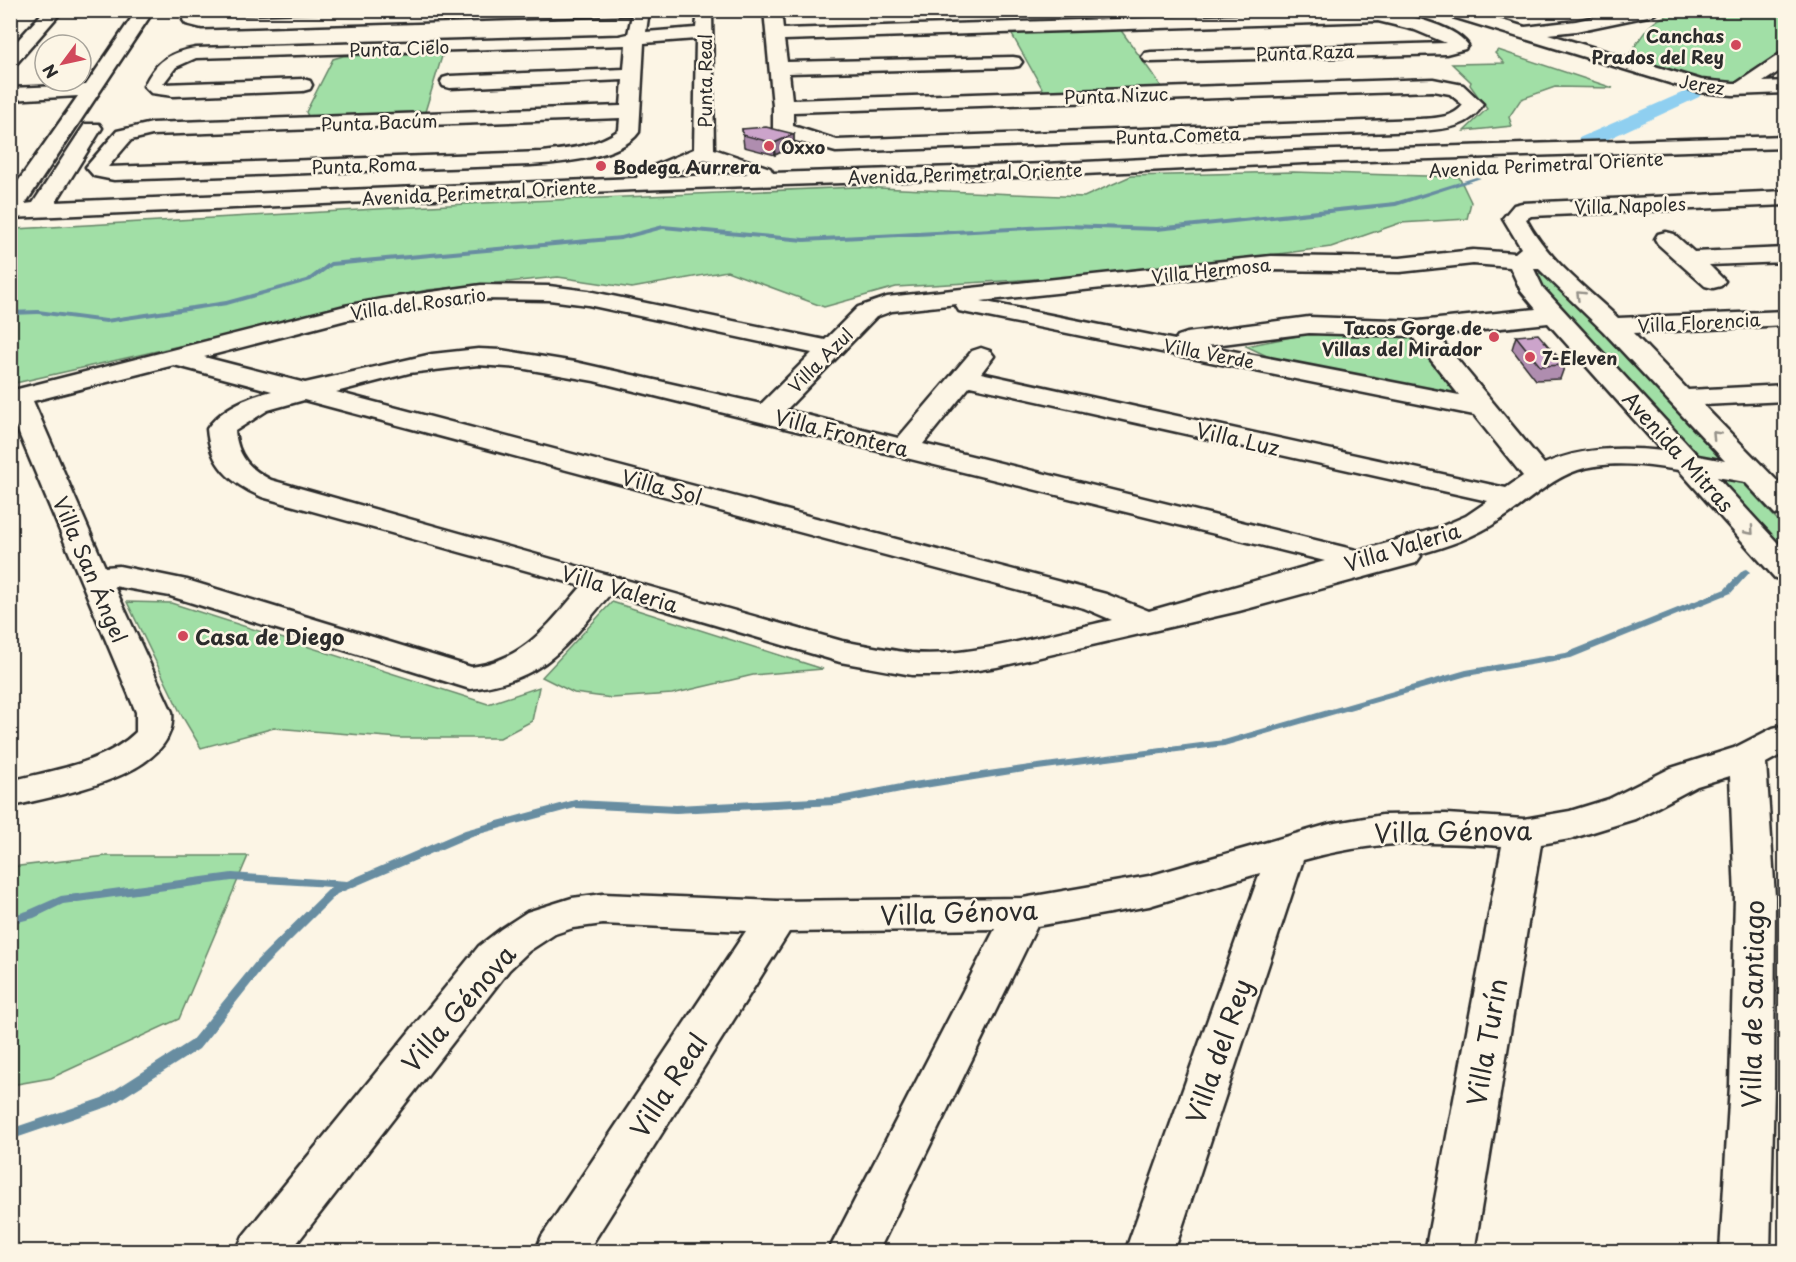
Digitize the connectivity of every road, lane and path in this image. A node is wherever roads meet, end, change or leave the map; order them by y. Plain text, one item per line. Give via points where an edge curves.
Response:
1 (55, 10) edge
2 (146, 10) edge
3 (632, 10) edge
4 (641, 10) edge
5 (705, 10) edge
6 (772, 10) edge
7 (988, 10) edge
8 (1449, 10) edge
9 (1653, 10) edge
10 (1260, 15) edge
11 (195, 16) edge
12 (1128, 24) junction
13 (996, 28) junction
14 (1514, 31) junction
15 (775, 34) junction
16 (704, 38) junction
17 (631, 41) junction
18 (458, 46) junction
19 (320, 51) junction
20 (1306, 52) junction
21 (1151, 57) junction
22 (1785, 58) edge
23 (10, 60) edge
24 (1012, 62) junction
25 (778, 68) junction
26 (634, 74) junction
27 (450, 82) junction
28 (303, 85) junction
29 (1449, 86) joint
30 (93, 87) edge
31 (1350, 87) junction
32 (1785, 87) edge
33 (1741, 89) junction
34 (33, 93) edge
35 (89, 93) edge
36 (1174, 93) junction
37 (10, 94) edge
38 (1031, 98) junction
39 (783, 106) junction
40 (106, 108) dead end
41 (629, 112) junction
42 (438, 120) junction
43 (284, 126) junction
44 (1402, 126) junction
45 (1044, 136) junction
46 (1785, 142) edge
47 (1785, 151) edge
48 (704, 152) junction
49 (1405, 154) junction
50 (1271, 160) junction
51 (1554, 164) junction
52 (1076, 168) junction
53 (1045, 170) junction
54 (101, 172) joint
55 (784, 179) junction
56 (635, 184) junction
57 (1785, 198) edge
58 (40, 210) junction
59 (10, 211) edge
60 (1666, 239) dead end
61 (1785, 255) edge
62 (1534, 257) junction
63 (1688, 259) junction
64 (1713, 281) dead end
65 (937, 300) junction
66 (875, 308) joint
67 (1555, 315) junction
68 (1785, 318) edge
69 (1612, 326) junction
70 (1419, 329) junction
71 (1168, 345) junction
72 (831, 349) junction
73 (174, 357) junction
74 (304, 392) junction
75 (1785, 393) edge
76 (14, 398) edge
77 (1681, 398) junction
78 (1482, 408) junction
79 (767, 414) junction
80 (905, 447) junction
81 (1690, 463) junction
82 (1753, 475) junction
83 (1539, 477) junction
84 (1512, 498) junction
85 (1785, 508) edge
86 (1381, 560) junction
87 (1785, 571) edge
88 (94, 577) junction
89 (603, 582) junction
90 (1147, 622) junction
91 (1785, 737) edge
92 (1747, 757) junction
93 (10, 794) edge
94 (1524, 833) junction
95 (1287, 850) junction
96 (1023, 913) junction
97 (777, 917) junction
98 (260, 1251) edge
99 (559, 1251) edge
100 (852, 1251) edge
101 (1149, 1251) edge
102 (1449, 1251) edge
103 (1745, 1251) edge

1 - 23 street
2 - 30 street
3 - 11 street
4 - 17 street
5 - 16 street, Punta Real
6 - 15 street
7 - 13 street
8 - 14 street, Jerez
9 - 14 street via 1576,26
10 - 12 street
10 - 20 street
10 - 20 street, Punta Raza via 1387,17 1451,38 1459,45 1446,49
12 - 13 street
12 - 21 street
13 - 15 street
13 - 24 street
14 - 33 street, Jerez via 1699,86
15 - 25 street
16 - 17 street, Punta Cielo
16 - 48 street, Punta Real
17 - 18 street, Punta Cielo
17 - 26 street
18 - 19 street, Punta Cielo
18 - 27 street
19 - 28 street
19 - 28 street, Punta Cielo via 178,56 153,83 158,89
20 - 21 street, Punta Raza
20 - 31 street
21 - 36 street
22 - 33 street
24 - 25 street
24 - 38 street
25 - 39 street
26 - 27 street
26 - 41 street
27 - 42 street
28 - 43 street
29 - 31 street, Punta Nizuc
29 - 44 street, Punta Cometa via 1473,104 1471,110 1449,121
31 - 36 street, Punta Nizuc
31 - 44 street
32 - 33 street, Jerez
34 - 37 street
35 - 59 street
36 - 38 street, Punta Nizuc
38 - 39 street, Punta Nizuc
38 - 45 street
39 - 45 street, Punta Cometa via 783,129 788,133 845,147
40 - 58 street
41 - 42 street, Punta Bacúm
41 - 54 street, Punta Roma via 629,132 624,136 553,158
42 - 43 street, Punta Bacúm
43 - 54 street, Punta Bacúm via 129,133 96,167
44 - 45 street, Punta Cometa
45 - 52 street
45 - 53 street
46 - 49 street, Avenida Perimetral Oriente
47 - 51 street, Avenida Perimetral Oriente
48 - 55 street, Punta Real
48 - 56 street, Punta Real
49 - 50 street, Avenida Perimetral Oriente
49 - 51 street via 1418,164 1434,167
50 - 51 street, Avenida Perimetral Oriente via 1420,171
50 - 52 street, Avenida Perimetral Oriente
52 - 53 street, Avenida Perimetral Oriente
53 - 55 street, Avenida Perimetral Oriente
55 - 56 street, Avenida Perimetral Oriente
56 - 58 street, Avenida Perimetral Oriente
57 - 62 street, Villa Napoles via 1522,210 1514,218
58 - 59 street, Avenida Perimetral Oriente
60 - 63 street
61 - 63 street
62 - 65 street, Villa Hermosa via 1473,256 1400,265 1271,263
62 - 67 street, Avenida Mitras via 1527,282
69 -> 62 street, Avenida Mitras
63 - 64 street
65 - 66 street, Villa Hermosa
65 - 71 street, Villa Verde
66 - 72 street, Villa Azul
67 - 70 street
67 - 81 street, Avenida Mitras
68 - 69 street, Villa Florencia
69 - 77 street, Avenida Mitras
70 - 71 street via 1309,325
70 - 78 street
71 - 78 street, Villa Verde
72 - 73 street, Villa del Rosario via 588,298 509,291 449,295 363,309
72 - 79 street, Villa Azul
73 - 74 street, Villa Sol
73 - 76 street, Villa del Rosario
74 - 79 street, Villa Frontera via 407,365 498,358 583,371
74 - 89 street, Villa Valeria via 249,408 221,429 221,447 247,481
74 - 90 street, Villa Sol via 1095,601
75 - 77 street
76 - 88 street, Villa San Ángel
82 -> 77 street, Avenida Mitras
78 - 83 street
79 - 80 street, Villa Frontera
80 - 84 street, Villa Luz via 973,367
80 - 86 street, Villa Frontera
81 - 82 street, Villa Valeria
81 - 83 street, Villa Valeria via 1609,457 1560,465
81 -> 87 street, Avenida Mitras
82 - 85 street, Avenida Mitras
83 - 84 street, Villa Valeria
84 - 86 street, Villa Valeria via 1461,530
86 - 90 street, Villa Valeria
88 - 89 street via 119,576 176,587 470,678 501,675 536,657
88 - 93 street, Villa San Ángel via 154,712 155,728 136,752 99,769
89 - 90 street, Villa Valeria via 840,651 912,664 946,664 997,656
91 - 92 street, Villa Génova
92 - 94 street, Villa Génova via 1684,777 1622,809 1570,825
92 - 103 street, Villa de Santiago via 1755,897
94 - 95 street, Villa Génova via 1382,829
94 - 102 street, Villa Turín
95 - 96 street, Villa Génova via 1149,891
95 - 101 street, Villa del Rey
96 - 97 street, Villa Génova
96 - 100 street
97 - 98 street, Villa Génova via 603,909 572,913 541,924 515,940 494,958
97 - 99 street, Villa Real

